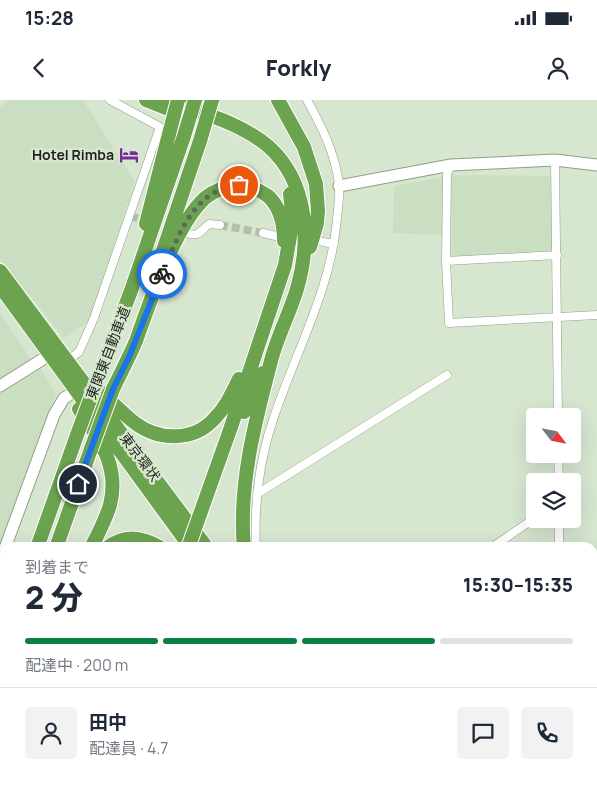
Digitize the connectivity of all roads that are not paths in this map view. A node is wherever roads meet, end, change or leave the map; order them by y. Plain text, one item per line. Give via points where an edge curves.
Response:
1 (110, 100) edge
2 (146, 100) edge
3 (166, 100) edge
4 (178, 100) edge
5 (195, 100) edge
6 (212, 100) edge
7 (278, 100) edge
8 (307, 100) edge
9 (555, 160) junction
10 (597, 165) edge
11 (451, 166) junction
12 (339, 186) junction
13 (220, 225) tunnel mouth
14 (186, 233) dead end
15 (263, 233) tunnel mouth
16 (276, 236) dead end
17 (323, 242) dead end
18 (334, 244) junction
19 (557, 255) junction
20 (446, 261) junction
21 (0, 271) edge
22 (280, 284) junction
23 (0, 286) edge
24 (297, 289) junction
25 (597, 315) edge
26 (22, 316) junction
27 (558, 317) junction
28 (256, 348) junction
29 (273, 354) junction
30 (43, 359) junction
31 (71, 364) junction
32 (100, 373) junction
33 (447, 375) dead end
34 (0, 386) edge
35 (113, 389) junction
36 (68, 395) junction
37 (558, 408) edge
38 (234, 428) junction
39 (257, 494) junction
40 (526, 524) edge
41 (559, 528) edge
42 (7, 542) edge
43 (39, 542) edge
44 (58, 542) edge
45 (94, 542) edge
46 (116, 542) edge
47 (148, 542) edge
48 (185, 542) edge
49 (191, 542) edge
50 (198, 542) edge
51 (203, 542) edge
52 (244, 542) edge
53 (256, 542) edge
54 (500, 542) edge
55 (559, 542) edge

1 - 31 street via 160,127 94,318
2 - 22 highway via 240,137 276,166 293,205 292,232
3 - 24 highway via 244,130 280,159 295,184 304,216 304,246
4 - 32 highway, bridge via 139,251
5 - 32 highway, 東関東自動車道, bridge
6 - 35 highway, 東関東自動車道, bridge via 168,238
7 - 24 highway via 304,148 318,199 317,222
8 - 12 street via 330,146
9 - 10 street
9 - 11 street
9 - 19 street
11 - 12 street
11 - 20 street via 447,174
12 - 18 street
13 - 14 street via 209,224 194,235
15 - 16 street
17 - 18 street
18 - 39 street via 323,289 273,419
19 - 20 street
19 - 27 street
20 - 27 street via 450,323
21 - 31 highway, 東京環状
22 - 28 highway
22 - 35 highway via 284,230 277,208 270,198 250,187 228,186 216,191 187,220
23 - 26 highway, 東京環状
24 - 29 highway
25 - 27 street
26 - 30 highway
26 - 48 highway, 東京環状
27 - 37 street
28 - 31 highway via 214,420 202,430 175,437 148,431 135,423
28 - 38 highway
29 - 38 highway
29 - 52 highway via 248,466
30 - 34 street
30 - 36 highway
31 - 51 highway, 東京環状
32 - 43 highway, 東関東自動車道, bridge
33 - 39 street
35 - 44 highway, 東関東自動車道, bridge
36 - 42 street via 54,415
36 - 45 highway via 111,465 110,507
38 - 49 highway, bridge
38 - 50 highway
39 - 53 street
40 - 54 street
41 - 55 street
46 - 47 highway via 140,538

